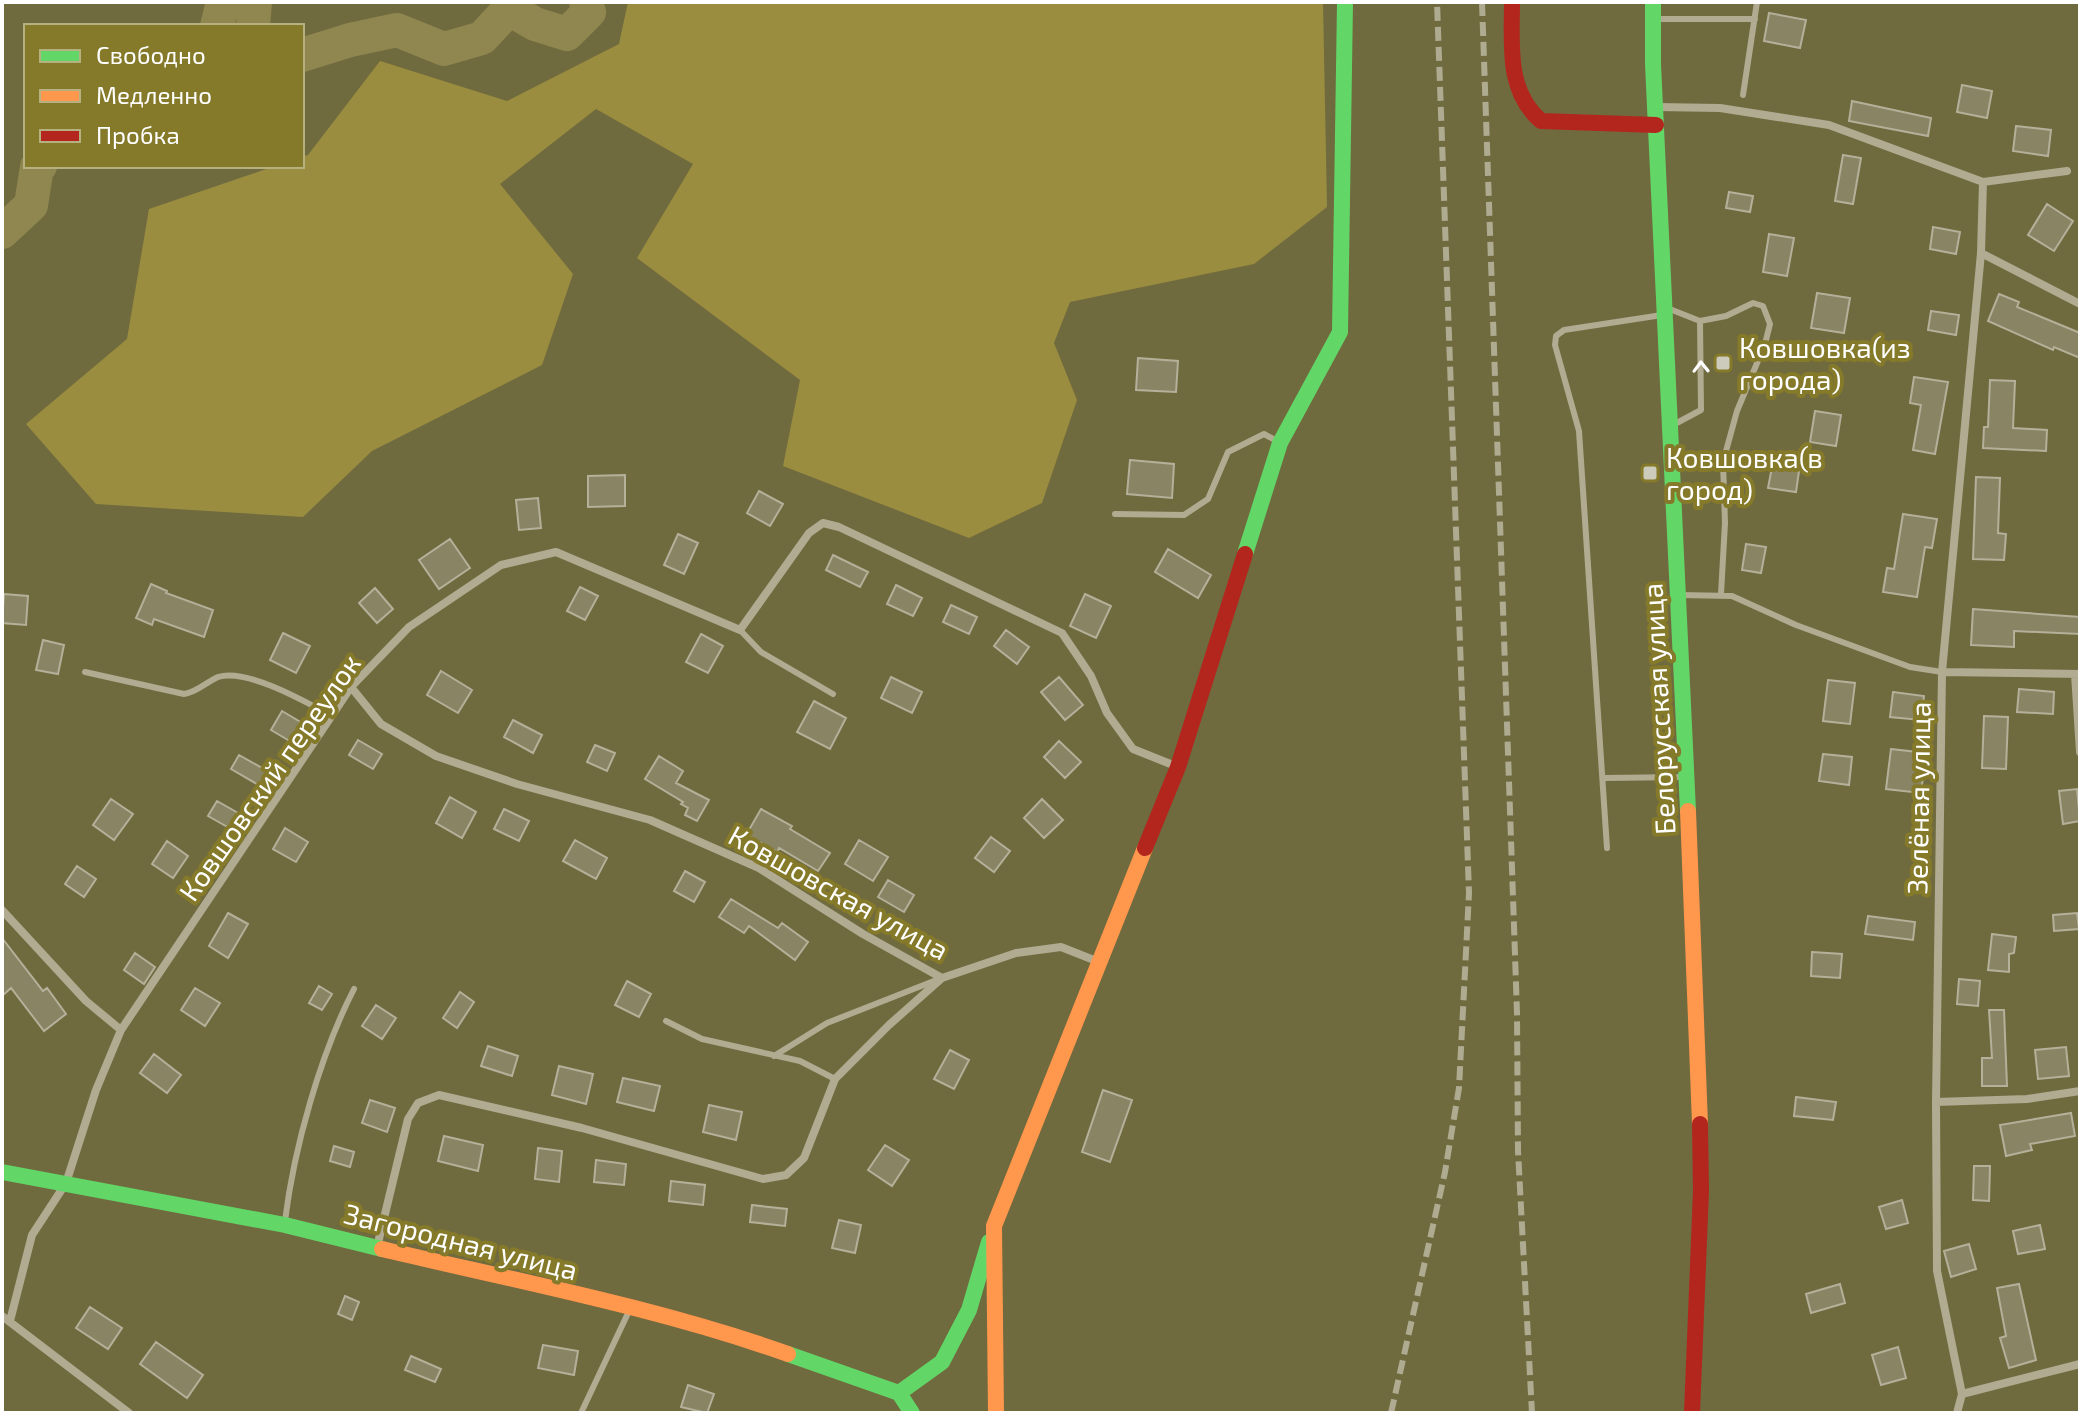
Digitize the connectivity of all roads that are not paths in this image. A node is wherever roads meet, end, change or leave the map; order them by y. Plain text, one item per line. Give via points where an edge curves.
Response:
1 (1345, 2) edge
2 (1512, 2) edge
3 (1757, 2) edge
4 (1653, 11) edge
5 (1755, 19) junction
6 (1743, 95) dead end
7 (1656, 107) junction
8 (1656, 125) junction
9 (2067, 171) dead end
10 (1983, 182) junction
11 (1981, 253) junction
12 (2080, 304) edge
13 (1665, 311) junction
14 (1700, 321) junction
15 (1670, 426) junction
16 (1280, 443) junction
17 (1115, 514) dead end
18 (1721, 594) junction
19 (1679, 595) junction
20 (740, 630) junction
21 (85, 672) dead end
22 (1942, 672) junction
23 (2078, 674) edge
24 (351, 687) junction
25 (833, 694) dead end
26 (332, 716) junction
27 (2080, 752) edge
28 (1178, 767) junction
29 (1687, 777) junction
30 (1604, 778) junction
31 (1607, 848) dead end
32 (2, 910) edge
33 (1099, 962) junction
34 (942, 978) junction
35 (354, 989) dead end
36 (666, 1021) dead end
37 (121, 1030) junction
38 (774, 1056) junction
39 (835, 1079) junction
40 (2080, 1091) edge
41 (1936, 1102) junction
42 (2, 1172) edge
43 (66, 1183) junction
44 (285, 1225) junction
45 (994, 1226) junction
46 (377, 1247) junction
47 (630, 1309) junction
48 (6, 1319) edge
49 (2080, 1364) edge
50 (899, 1393) junction
51 (1962, 1394) junction
52 (129, 1413) edge
53 (581, 1413) edge
54 (912, 1413) edge
55 (996, 1413) edge
56 (1692, 1413) edge
57 (1957, 1413) edge

1 - 16 street via 1340,332
2 - 8 street via 1515,78 1528,112 1541,121
3 - 5 lane
4 - 5 lane
4 - 7 street, Белорусская улица
5 - 6 lane
7 - 8 street, Белорусская улица
7 - 10 street via 1720,108 1829,125
8 - 13 street, Белорусская улица
9 - 10 street
10 - 11 street, Зелёная улица
11 - 12 street
11 - 22 street, Зелёная улица
13 - 14 lane
13 - 15 street, Белорусская улица
13 - 30 lane via 1564,330 1556,336 1579,431
15 -> 14 lane via 1701,410
14 - 18 lane via 1753,303 1763,306 1770,324 1723,462
15 - 19 street, Белорусская улица
16 - 17 lane via 1264,434 1228,452 1208,499 1184,515
16 - 28 street
18 - 19 lane
18 - 22 lane via 1910,667
19 - 29 street, Белорусская улица
20 - 24 street, Ковшовский переулок via 556,552 501,565 409,627
20 - 25 lane via 761,652
20 - 28 street via 809,533 823,523 839,527 1062,633 1133,749
21 - 26 lane via 184,694 219,677 239,676
22 - 23 street
22 - 41 street, Зелёная улица
23 - 27 street
24 - 26 street, Ковшовский переулок
24 - 34 street, Ковшовская улица via 381,724 436,756 650,820 759,868
26 - 37 street, Ковшовский переулок
28 - 33 street
29 - 30 lane
29 - 56 street, Белорусская улица via 1700,1160
30 - 31 lane
32 - 37 street via 86,1001
33 - 34 street, Ковшовская улица via 1061,947 1016,953
33 - 45 street
34 - 38 lane via 827,1023
34 - 39 street
35 - 44 lane via 327,1048 289,1187
36 - 38 lane via 702,1039
37 - 43 street, Ковшовский переулок
38 - 39 lane via 800,1061
39 - 46 street via 804,1158 786,1175 763,1179 439,1095 418,1103 408,1119
40 - 41 street
41 - 51 street, Зелёная улица via 1937,1271
42 - 43 street, Загородная улица
43 - 44 street, Загородная улица
43 - 48 street, Ковшовский переулок via 32,1235
44 - 46 street, Загородная улица
45 - 50 street via 969,1310 942,1362
45 - 55 street
46 - 47 street, Загородная улица
47 - 50 street, Загородная улица via 755,1342
47 - 53 lane
48 - 52 street
49 - 51 street
50 - 54 street
51 - 57 street, Зелёная улица

